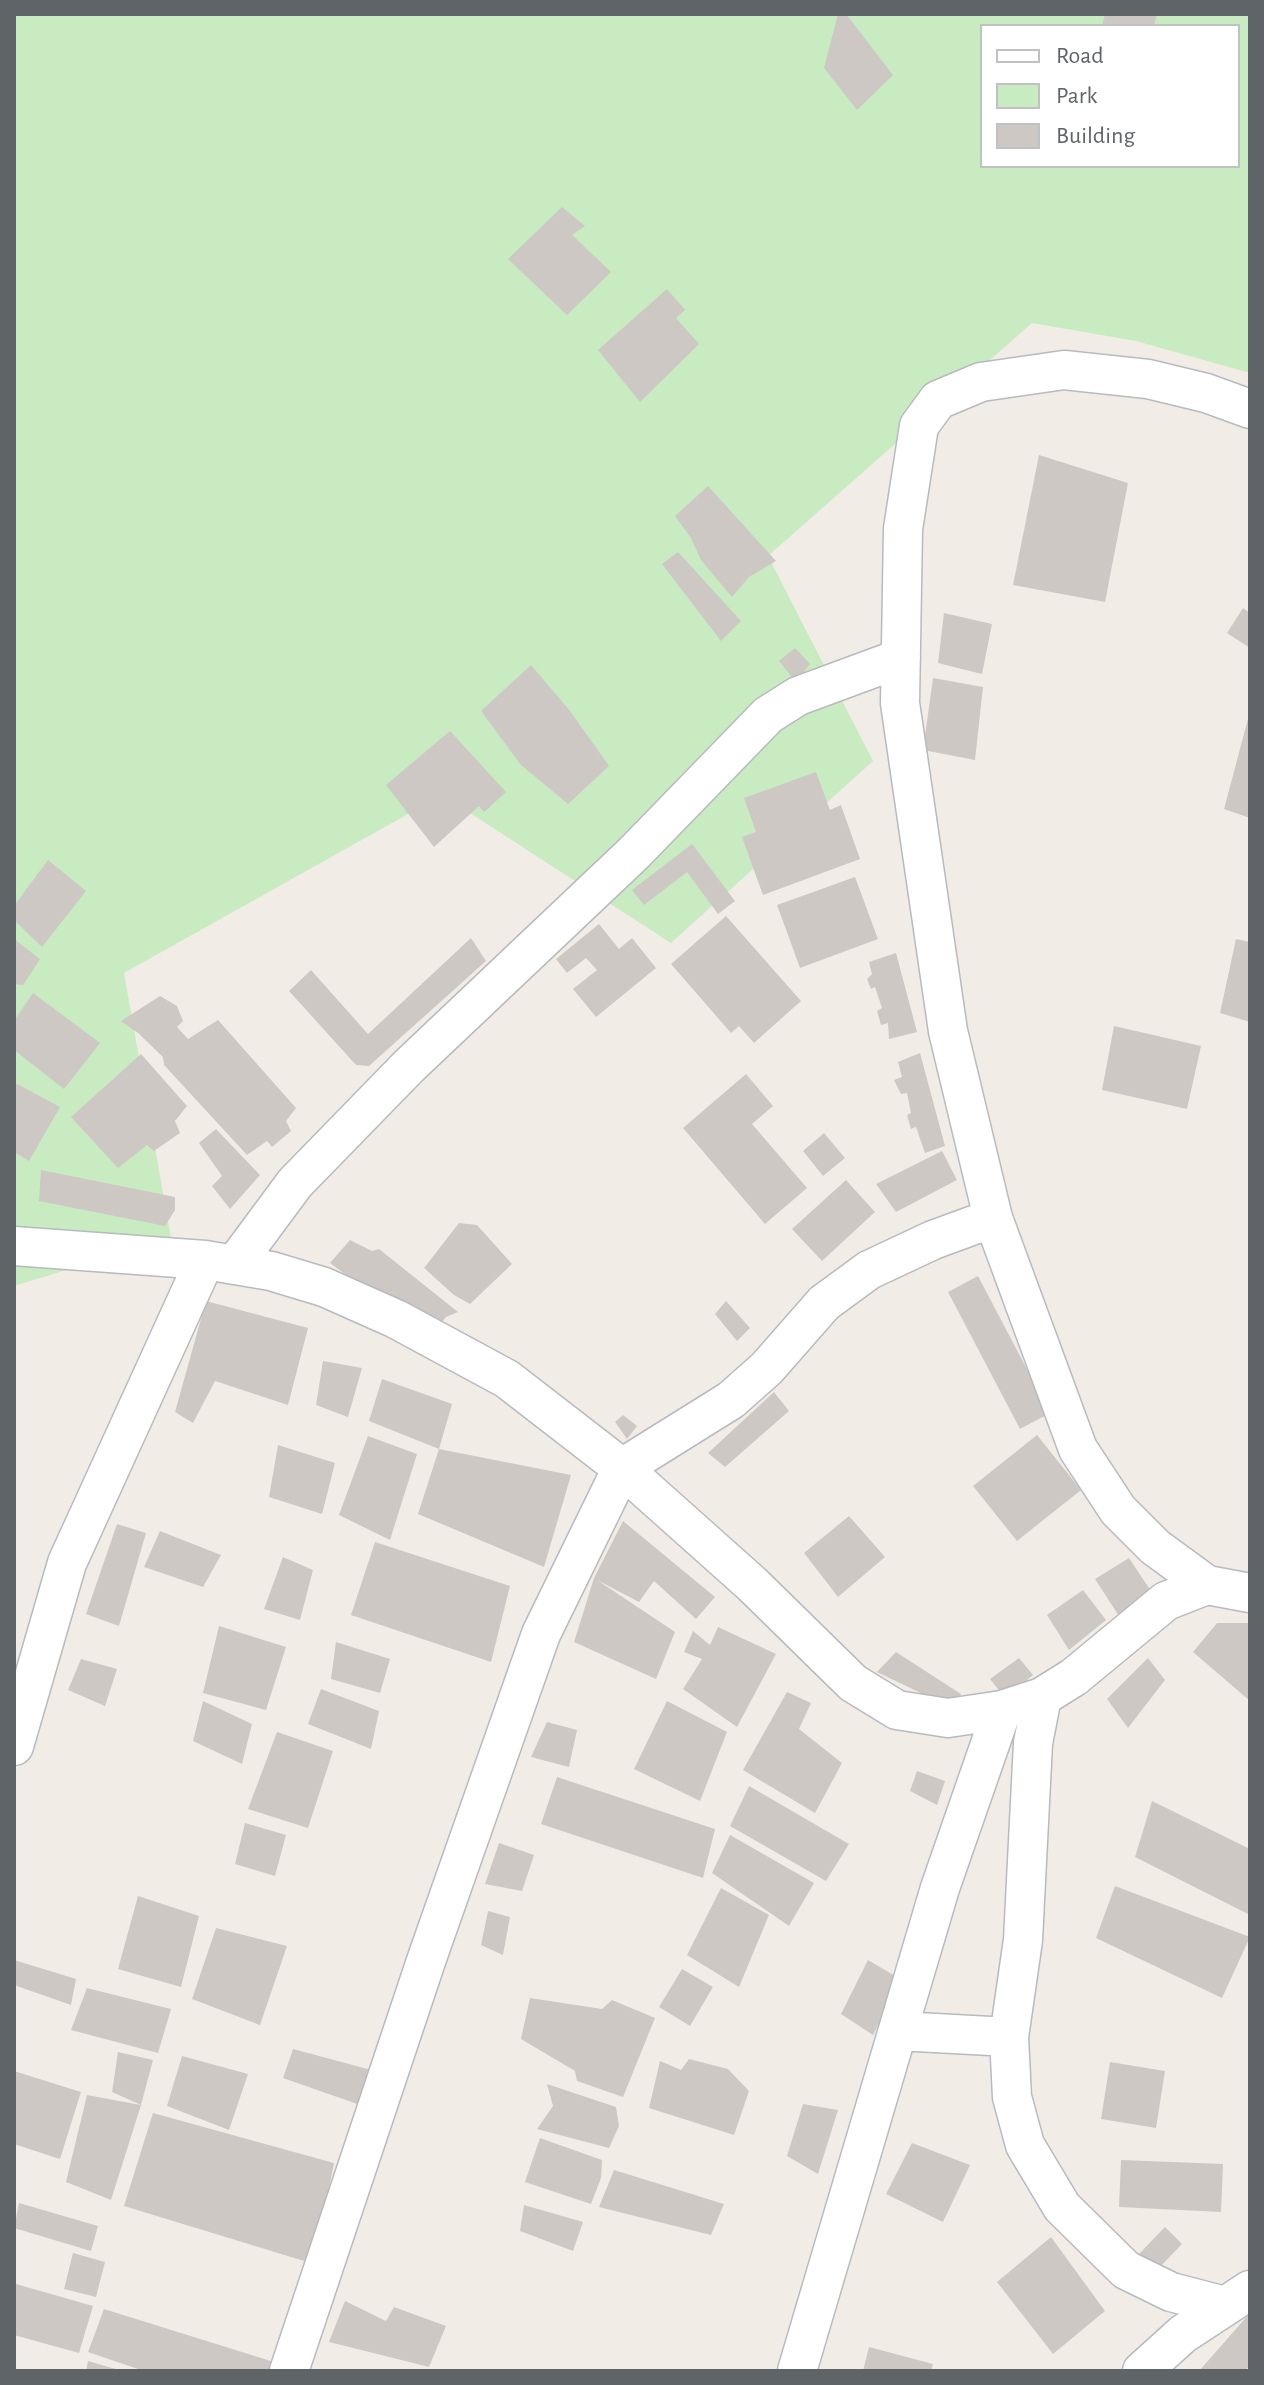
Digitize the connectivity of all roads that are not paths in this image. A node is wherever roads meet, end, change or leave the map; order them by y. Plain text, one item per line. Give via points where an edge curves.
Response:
1 (1250, 409) edge
2 (901, 658) junction
3 (993, 1218) junction
4 (14, 1246) edge
5 (220, 1262) junction
6 (622, 1468) junction
7 (1207, 1585) junction
8 (1250, 1593) edge
9 (1042, 1697) junction
10 (1002, 1710) junction
11 (14, 1746) edge
12 (898, 2031) junction
13 (1009, 2037) junction
14 (1238, 2298) edge
15 (289, 2371) edge
16 (797, 2371) edge
17 (1142, 2371) edge

1 - 2 street via 1148,379 1064,370 981,382 938,400 919,426 903,529
2 - 3 street via 900,703 948,1031
2 - 5 street via 798,696 768,715 634,853 409,1066
3 - 6 street via 869,1270 824,1303 731,1400
3 - 7 street via 1078,1449 1118,1510 1155,1547
4 - 5 street
5 - 6 street via 324,1287 396,1319 507,1379
5 - 11 street via 67,1563
6 - 10 street via 853,1683 897,1710 948,1718
6 - 15 street via 541,1634
7 - 8 street
7 - 9 street via 1166,1601
9 - 10 street
9 - 13 street via 1033,1743 1023,1940
10 - 12 street via 940,1888
12 - 13 street
12 - 16 street
13 - 14 street via 1012,2097 1025,2145 1062,2207 1126,2270 1171,2292
14 - 17 street via 1183,2334

